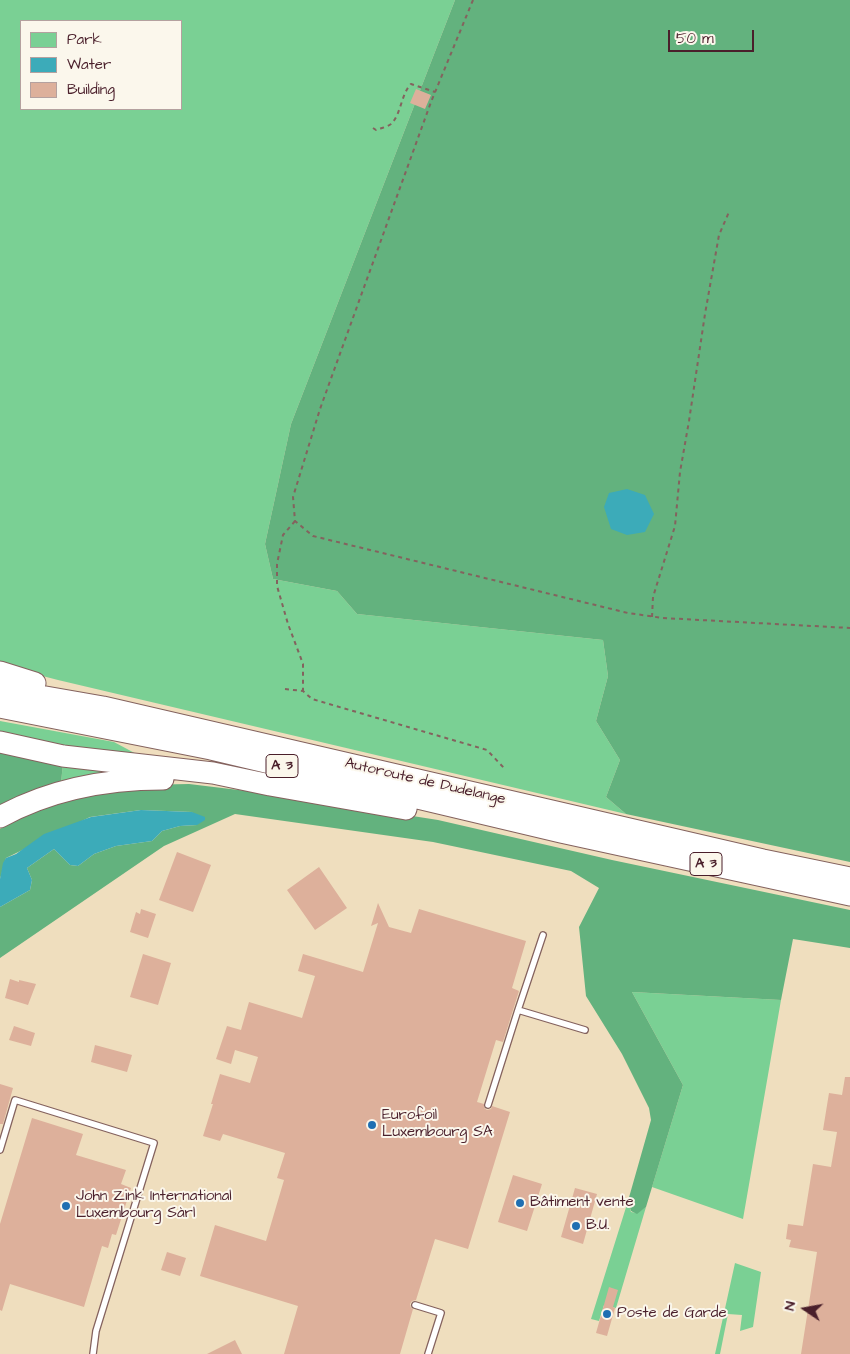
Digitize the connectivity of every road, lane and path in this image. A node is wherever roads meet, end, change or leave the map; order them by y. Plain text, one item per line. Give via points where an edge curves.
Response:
1 (473, 0) edge
2 (436, 92) junction
3 (373, 128) dead end
4 (729, 212) dead end
5 (295, 521) junction
6 (652, 617) junction
7 (850, 628) edge
8 (0, 672) edge
9 (0, 688) edge
10 (285, 689) dead end
11 (303, 691) junction
12 (0, 707) edge
13 (103, 707) junction
14 (0, 742) edge
15 (504, 768) dead end
16 (270, 785) junction
17 (0, 817) edge
18 (562, 832) junction
19 (850, 878) edge
20 (850, 895) edge
21 (543, 935) dead end
22 (518, 1010) junction
23 (585, 1030) dead end
24 (488, 1105) dead end
25 (0, 1150) edge
26 (415, 1304) dead end
27 (93, 1354) edge
28 (428, 1354) edge

1 - 2 path
2 - 3 path via 411,84 392,123 376,130
2 - 5 path via 320,409 293,497
4 - 6 path via 718,235 680,472 675,526 654,598
5 - 6 path via 313,536
5 - 11 path via 283,535 277,564 277,586 303,664
6 - 7 path
8 - 13 highway, A 3 via 55,688
9 - 13 highway, Autoroute de Dudelange / A 3
10 - 11 path
11 - 15 path via 312,699 487,750
12 - 18 highway, Autoroute de Dudelange / A 3 via 211,749
13 - 19 highway, Autoroute de Dudelange / A 3
14 - 16 highway, A 3 via 63,756 213,773
16 - 17 highway, A 3 via 190,778 99,783 58,793
16 - 18 highway, A 3
18 - 20 highway, Autoroute de Dudelange / A 3
21 - 22 lane
22 - 23 lane
22 - 24 lane
25 - 27 lane via 15,1100 154,1143 96,1331
26 - 28 lane via 441,1313

